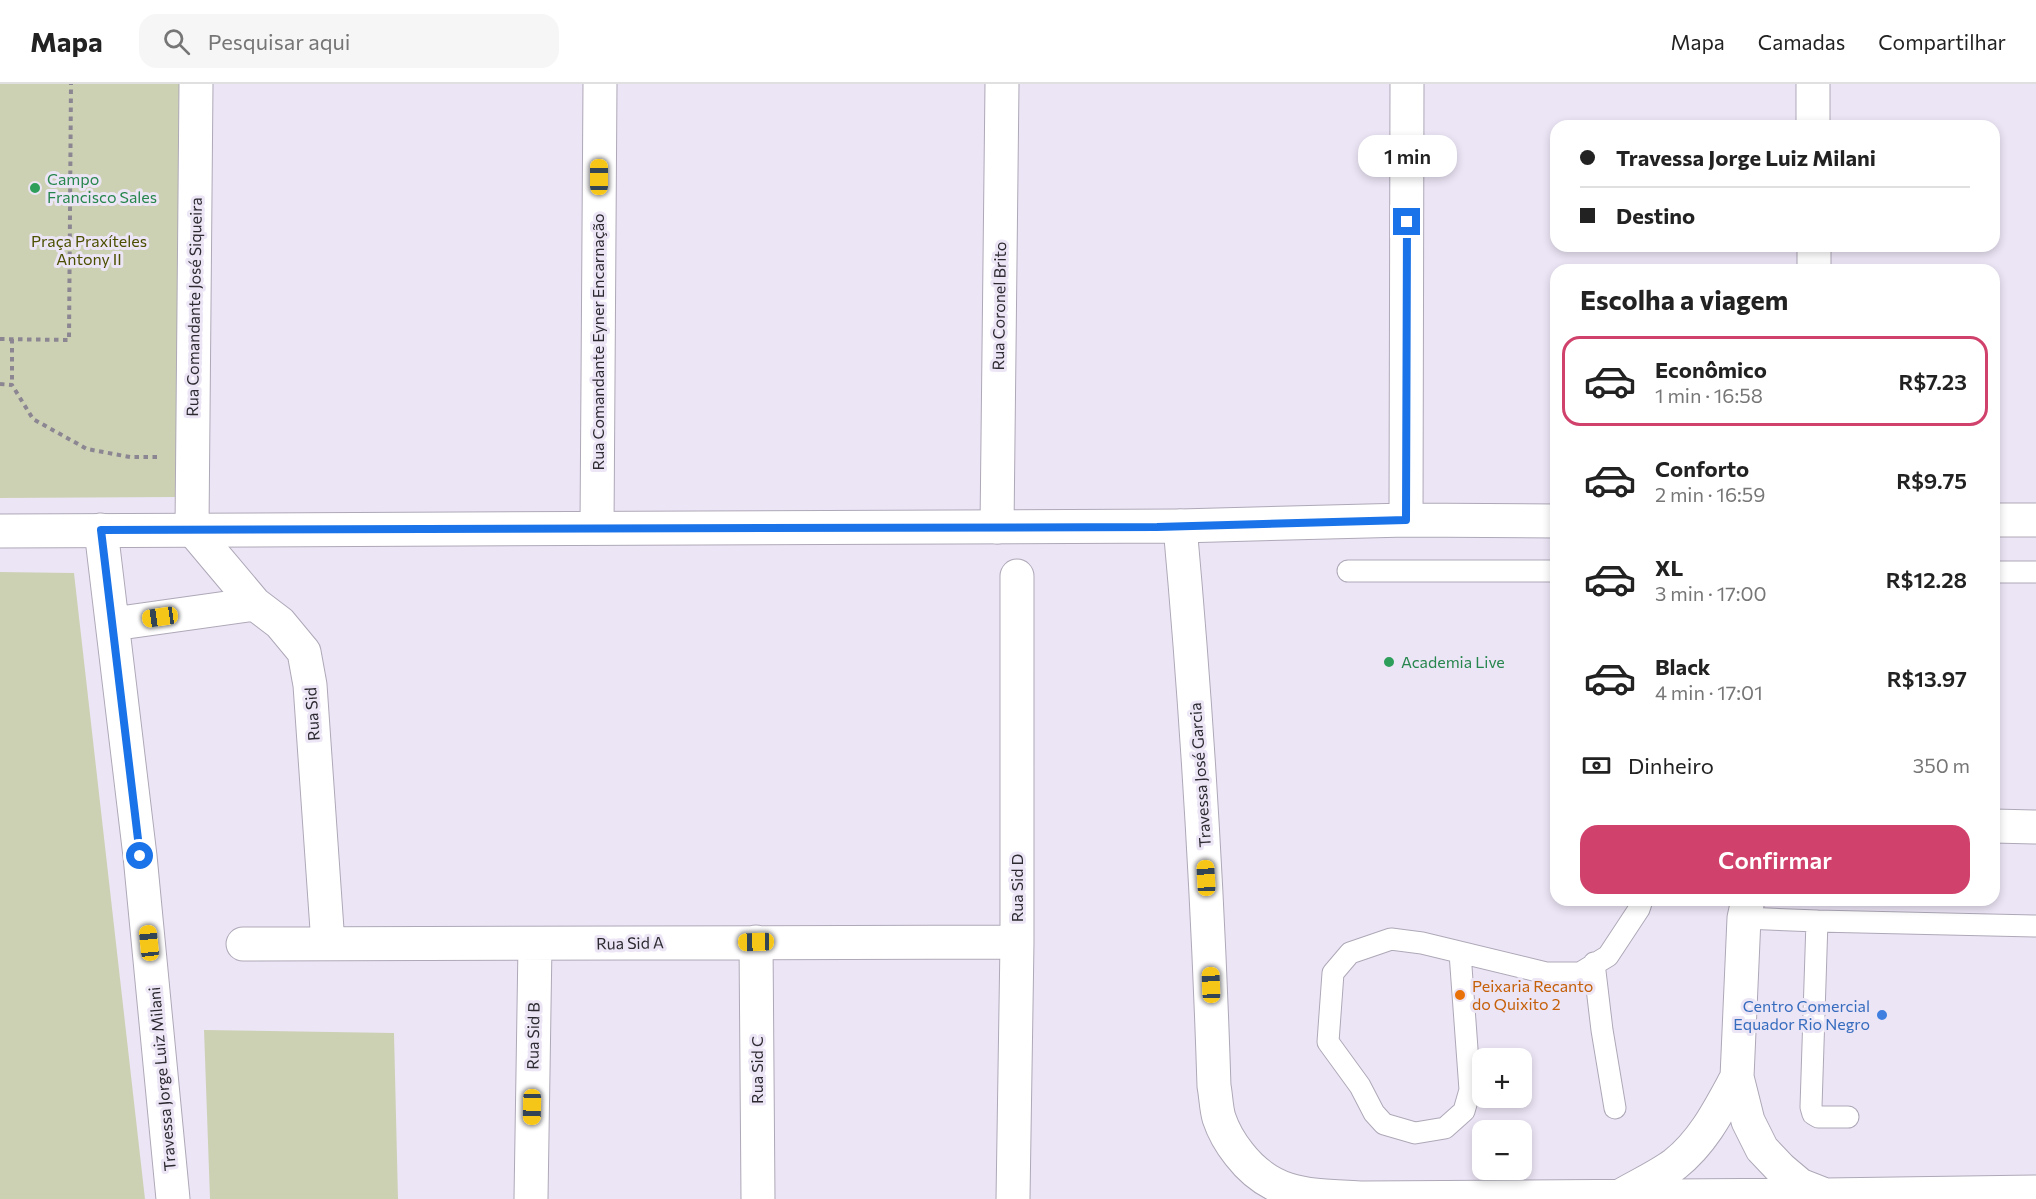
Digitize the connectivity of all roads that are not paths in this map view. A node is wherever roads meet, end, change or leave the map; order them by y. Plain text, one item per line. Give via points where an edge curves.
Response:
1 (196, 84) edge
2 (600, 84) edge
3 (1002, 84) edge
4 (1407, 84) edge
5 (1813, 84) edge
6 (1813, 120) edge
7 (1406, 520) junction
8 (2000, 520) edge
9 (2036, 520) edge
10 (1550, 521) edge
11 (1180, 526) junction
12 (997, 527) junction
13 (597, 528) junction
14 (101, 530) junction
15 (192, 530) junction
16 (0, 531) edge
17 (1348, 571) dead end
18 (1550, 571) edge
19 (2000, 572) edge
20 (2036, 572) edge
21 (1017, 576) dead end
22 (255, 604) junction
23 (113, 624) junction
24 (2000, 826) edge
25 (2036, 827) edge
26 (1640, 906) edge
27 (1746, 909) edge
28 (1817, 921) junction
29 (2036, 926) edge
30 (756, 942) junction
31 (1017, 942) junction
32 (243, 944) dead end
33 (328, 944) junction
34 (535, 945) junction
35 (1460, 952) junction
36 (1594, 963) junction
37 (1737, 1077) junction
38 (1615, 1108) dead end
39 (1848, 1118) dead end
40 (1258, 1191) edge
41 (2036, 1192) edge
42 (1826, 1195) junction
43 (1620, 1196) junction
44 (173, 1199) edge
45 (531, 1199) edge
46 (758, 1199) edge
47 (1013, 1199) edge

1 - 15 street, Rua Comandante José Siqueira
2 - 13 street, Rua Comandante Eyner Encarnação
3 - 12 street, Rua Coronel Brito
4 - 7 street
5 - 6 street
7 - 10 street
7 - 11 street
8 - 9 street
11 - 12 street
11 - 40 street, Travessa José Garcia via 1204,835 1214,1086 1219,1118 1251,1169
12 - 13 street
13 - 15 street
14 - 15 street
14 - 16 street
14 - 23 street, Travessa Jorge Luiz Milani
15 - 22 street, Rua Sid
17 - 18 lane
19 - 20 lane
21 - 31 street, Rua Sid D
22 - 23 street
22 - 33 street, Rua Sid via 280,623 304,652 310,685
23 - 44 street, Travessa Jorge Luiz Milani
24 - 25 street
26 - 36 lane via 1608,956
27 - 28 lane
27 - 37 street
28 - 29 lane
28 - 39 lane via 1811,1107 1818,1117
30 - 31 street, Rua Sid A
30 - 34 street, Rua Sid A
30 - 46 street, Rua Sid C
31 - 47 street, Rua Sid D
32 - 33 street, Rua Sid A
33 - 34 street, Rua Sid A
34 - 45 street, Rua Sid B
35 - 35 lane via 1391,939 1350,953 1334,973 1328,1042 1384,1124 1415,1133 1445,1128 1464,1111 1470,1090
35 - 36 lane via 1546,973 1580,973
36 - 38 lane
37 - 42 street via 1748,1120 1762,1149 1800,1185
37 - 43 street via 1696,1144 1674,1164
40 - 43 street via 1363,1198
41 - 42 street
42 - 43 street

